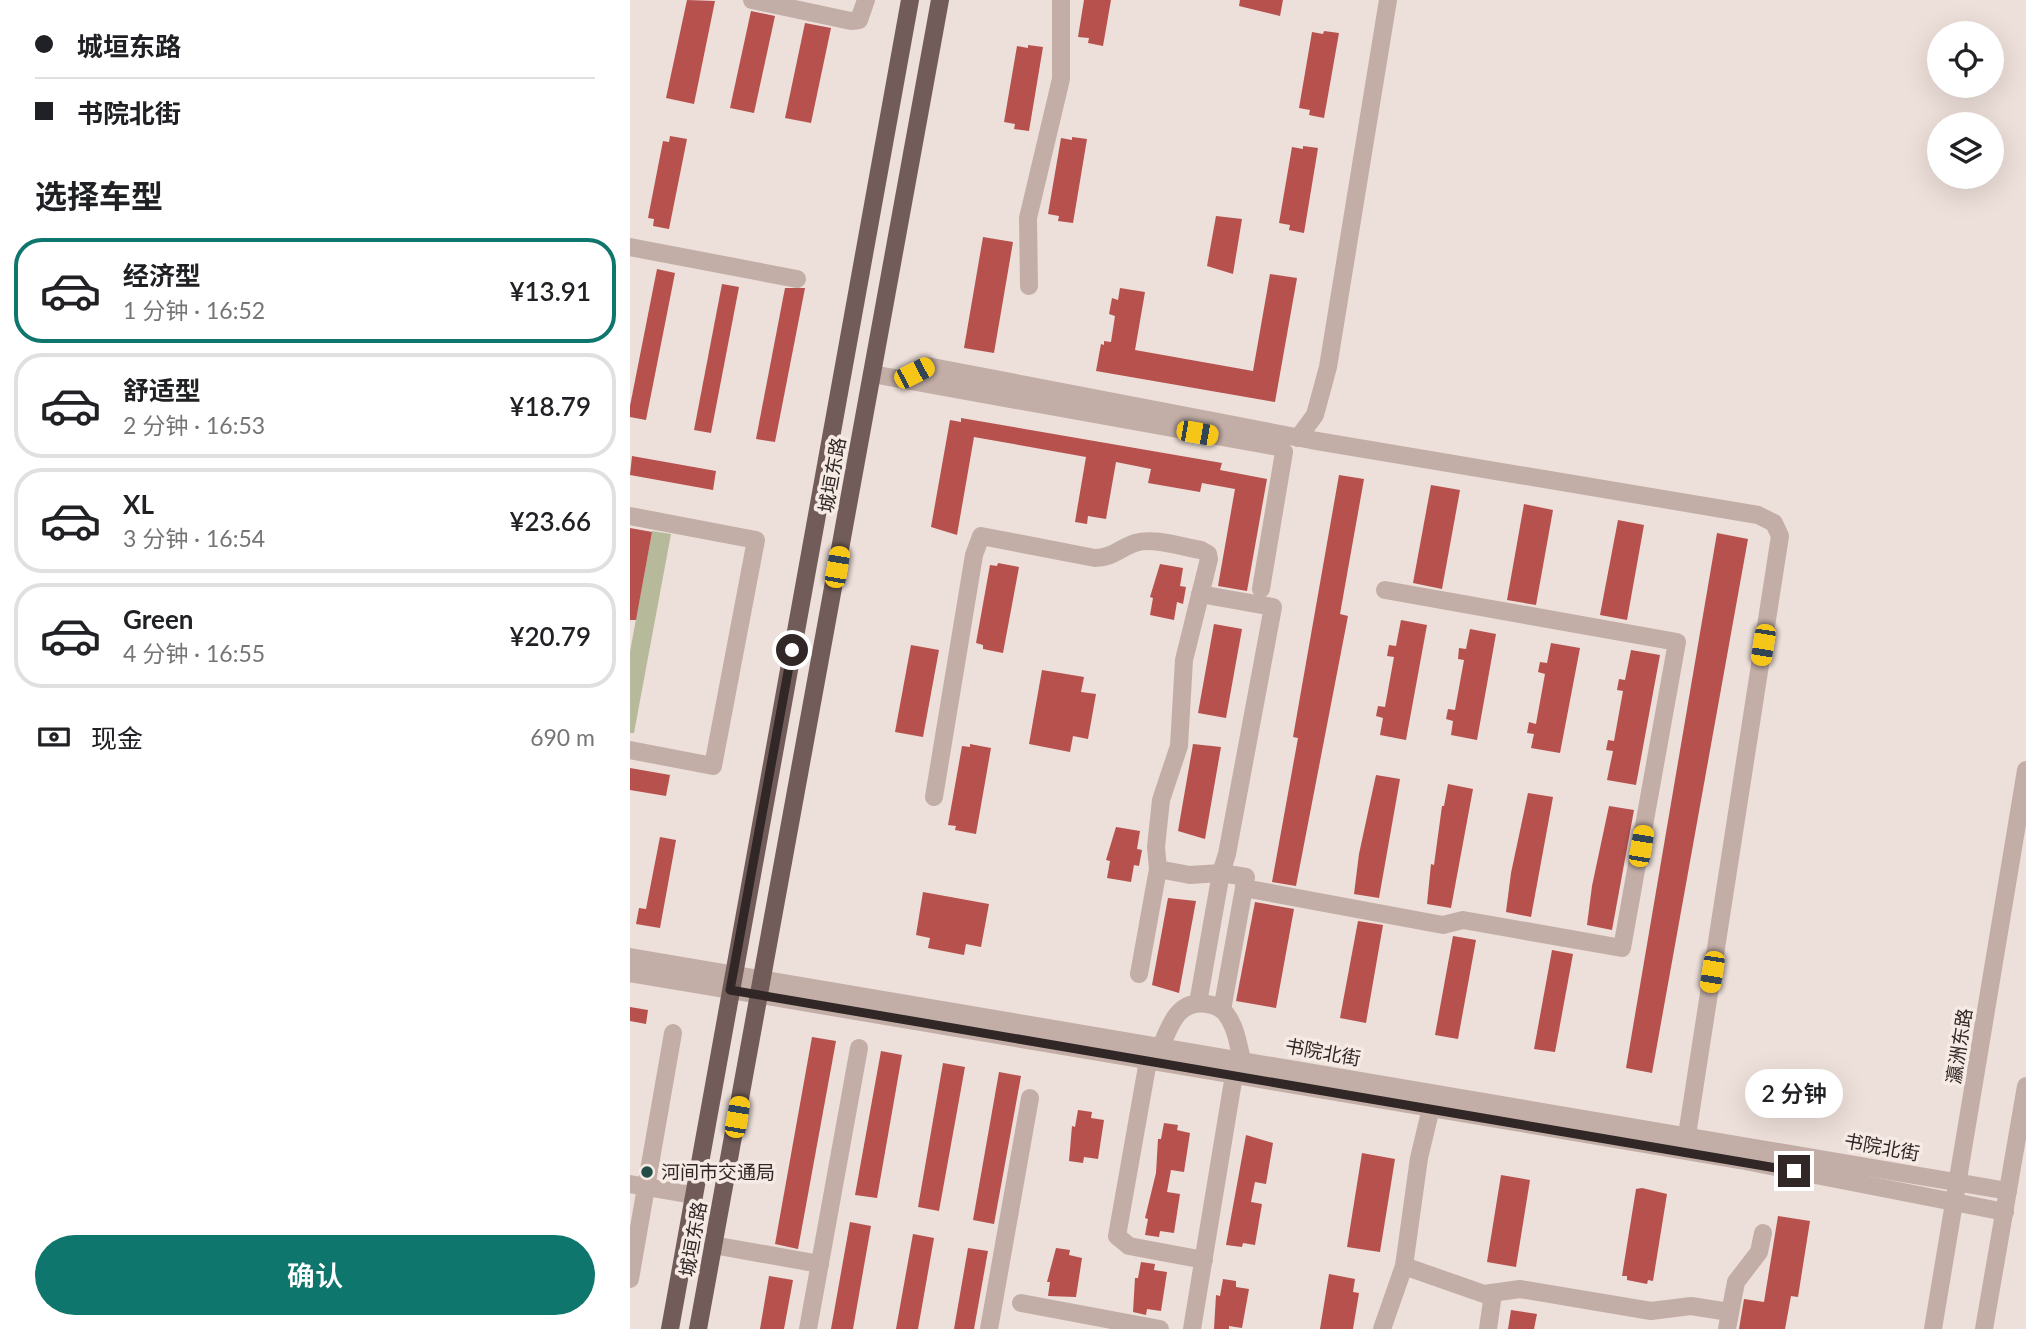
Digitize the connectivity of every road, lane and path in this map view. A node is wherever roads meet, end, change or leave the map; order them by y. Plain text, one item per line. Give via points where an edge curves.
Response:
1 (752, 0) edge
2 (866, 0) edge
3 (911, 0) edge
4 (940, 0) edge
5 (1061, 0) edge
6 (1388, 0) edge
7 (630, 247) edge
8 (797, 278) dead end
9 (1029, 286) dead end
10 (872, 374) junction
11 (901, 379) junction
12 (1298, 438) junction
13 (630, 516) edge
14 (1261, 589) dead end
15 (1385, 590) dead end
16 (1200, 594) junction
17 (630, 750) edge
18 (2026, 770) edge
19 (934, 797) dead end
20 (1158, 869) junction
21 (1221, 873) junction
22 (1244, 888) junction
23 (630, 957) edge
24 (630, 973) edge
25 (1139, 974) dead end
26 (731, 982) junction
27 (760, 987) junction
28 (1198, 1003) junction
29 (1222, 1010) junction
30 (673, 1033) dead end
31 (1161, 1047) junction
32 (859, 1048) dead end
33 (1148, 1060) junction
34 (1238, 1068) junction
35 (2026, 1086) edge
36 (1030, 1098) dead end
37 (1431, 1108) junction
38 (1687, 1135) junction
39 (1958, 1182) junction
40 (638, 1185) edge
41 (2008, 1191) junction
42 (693, 1195) junction
43 (1954, 1203) junction
44 (2005, 1212) junction
45 (1763, 1233) dead end
46 (713, 1245) junction
47 (1204, 1259) junction
48 (820, 1264) junction
49 (1404, 1266) junction
50 (630, 1279) edge
51 (1493, 1294) junction
52 (1021, 1303) dead end
53 (1728, 1321) edge
54 (670, 1329) edge
55 (698, 1329) edge
56 (808, 1329) edge
57 (989, 1329) edge
58 (1160, 1329) edge
59 (1192, 1329) edge
60 (1382, 1329) edge
61 (1488, 1329) edge
62 (1933, 1329) edge
63 (1984, 1329) edge

1 - 2 street via 851,21 859,20
3 - 26 main road, 城垣东路
4 - 10 main road, 城垣东路
5 - 9 street via 1061,79 1028,218
6 - 12 street via 1328,367 1315,415
7 - 8 street
10 - 11 street
10 - 27 main road, 城垣东路
11 - 12 street via 927,366
11 - 14 street via 1278,447 1284,452
12 - 38 street via 1745,513 1774,523 1780,536
13 - 17 street via 756,540 713,766
15 - 22 street via 1677,642 1622,948 1463,919 1443,925
16 - 19 street via 1209,559 1201,550 1135,543 1114,555 1095,558 981,536 974,555
16 - 20 street via 1184,660 1179,746 1161,800
16 - 21 street via 1273,607
18 - 39 street, 瀛洲东路
20 - 21 street via 1190,875
20 - 25 street
21 - 22 street via 1246,877
21 - 28 street
22 - 29 street
23 - 26 street, 书院北街
24 - 26 street, 书院北街
26 - 27 street, 书院北街
26 - 42 main road, 城垣东路
27 - 31 street, 书院北街
27 - 33 street, 书院北街
27 - 46 main road, 城垣东路
28 - 29 street
28 - 31 street via 1180,1011
29 - 34 street via 1237,1038
30 - 40 street
31 - 34 street, 书院北街
32 - 48 street
33 - 34 street, 书院北街
33 - 47 street via 1116,1236 1129,1246
34 - 37 street, 书院北街
34 - 38 street, 书院北街
34 - 47 street
35 - 41 street
36 - 57 street
37 - 43 street, 书院北街 via 1740,1160
37 - 49 street
38 - 39 street, 书院北街
39 - 41 street, 书院北街
39 - 43 street, 瀛洲东路
40 - 42 street
40 - 50 street
41 - 44 street
42 - 54 main road, 城垣东路
43 - 44 street, 书院北街
43 - 62 street, 瀛洲东路
44 - 63 street
45 - 53 street via 1759,1252 1735,1282
46 - 48 street
46 - 55 main road, 城垣东路
47 - 59 street
48 - 56 street
49 - 51 street
49 - 60 street
51 - 53 street via 1520,1289 1651,1311 1691,1306
51 - 61 street
52 - 58 street

